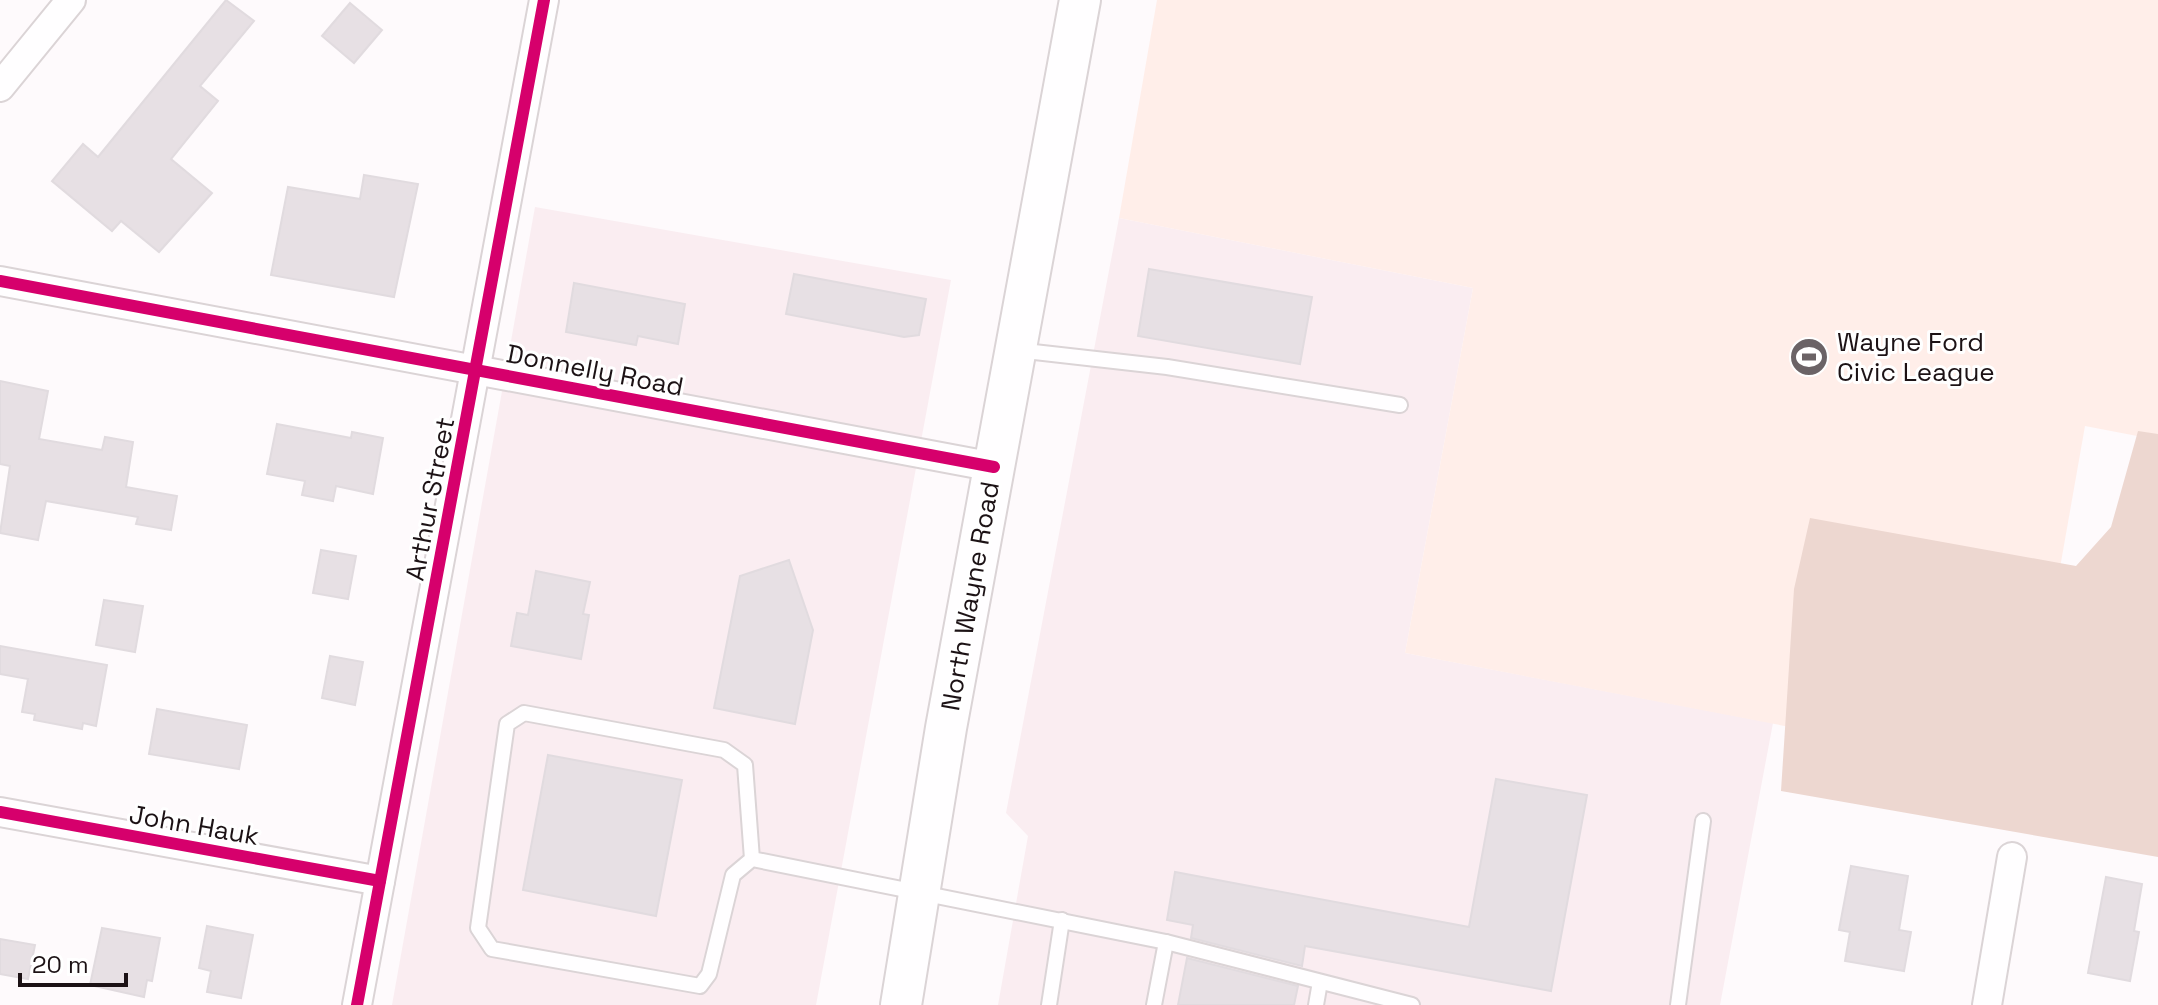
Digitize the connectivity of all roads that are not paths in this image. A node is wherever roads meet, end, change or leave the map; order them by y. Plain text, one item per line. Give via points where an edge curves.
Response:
1 (71, 0) edge
2 (544, 0) edge
3 (1080, 0) edge
4 (0, 87) edge
5 (0, 281) edge
6 (1016, 350) junction
7 (476, 370) junction
8 (1400, 405) dead end
9 (994, 467) junction
10 (0, 812) edge
11 (1703, 821) dead end
12 (2012, 857) dead end
13 (752, 859) junction
14 (380, 881) junction
15 (919, 892) junction
16 (1062, 920) junction
17 (1166, 942) junction
18 (1320, 982) junction
19 (357, 1005) edge
20 (901, 1005) edge
21 (1049, 1005) edge
22 (1154, 1005) edge
23 (1316, 1005) edge
24 (1412, 1005) edge
25 (1678, 1005) edge
26 (1987, 1005) edge

1 - 4 street
2 - 7 street, Arthur Street
3 - 6 main road, North Wayne Road
5 - 7 street, Donnelly Road
6 - 8 lane via 1167,367
6 - 9 main road, North Wayne Road
7 - 9 street, Donnelly Road
7 - 14 street, Arthur Street
9 - 15 main road, North Wayne Road
10 - 14 street, John Hauk
11 - 25 lane
12 - 26 street
13 - 13 lane via 733,875 709,974 700,986 492,949 478,928 507,724 524,713 724,750 745,765
13 - 15 lane
14 - 19 street, Arthur Street
15 - 16 lane
15 - 20 main road, North Wayne Road
16 - 17 lane
16 - 21 lane
17 - 18 lane
17 - 22 lane
18 - 23 lane
18 - 24 lane

